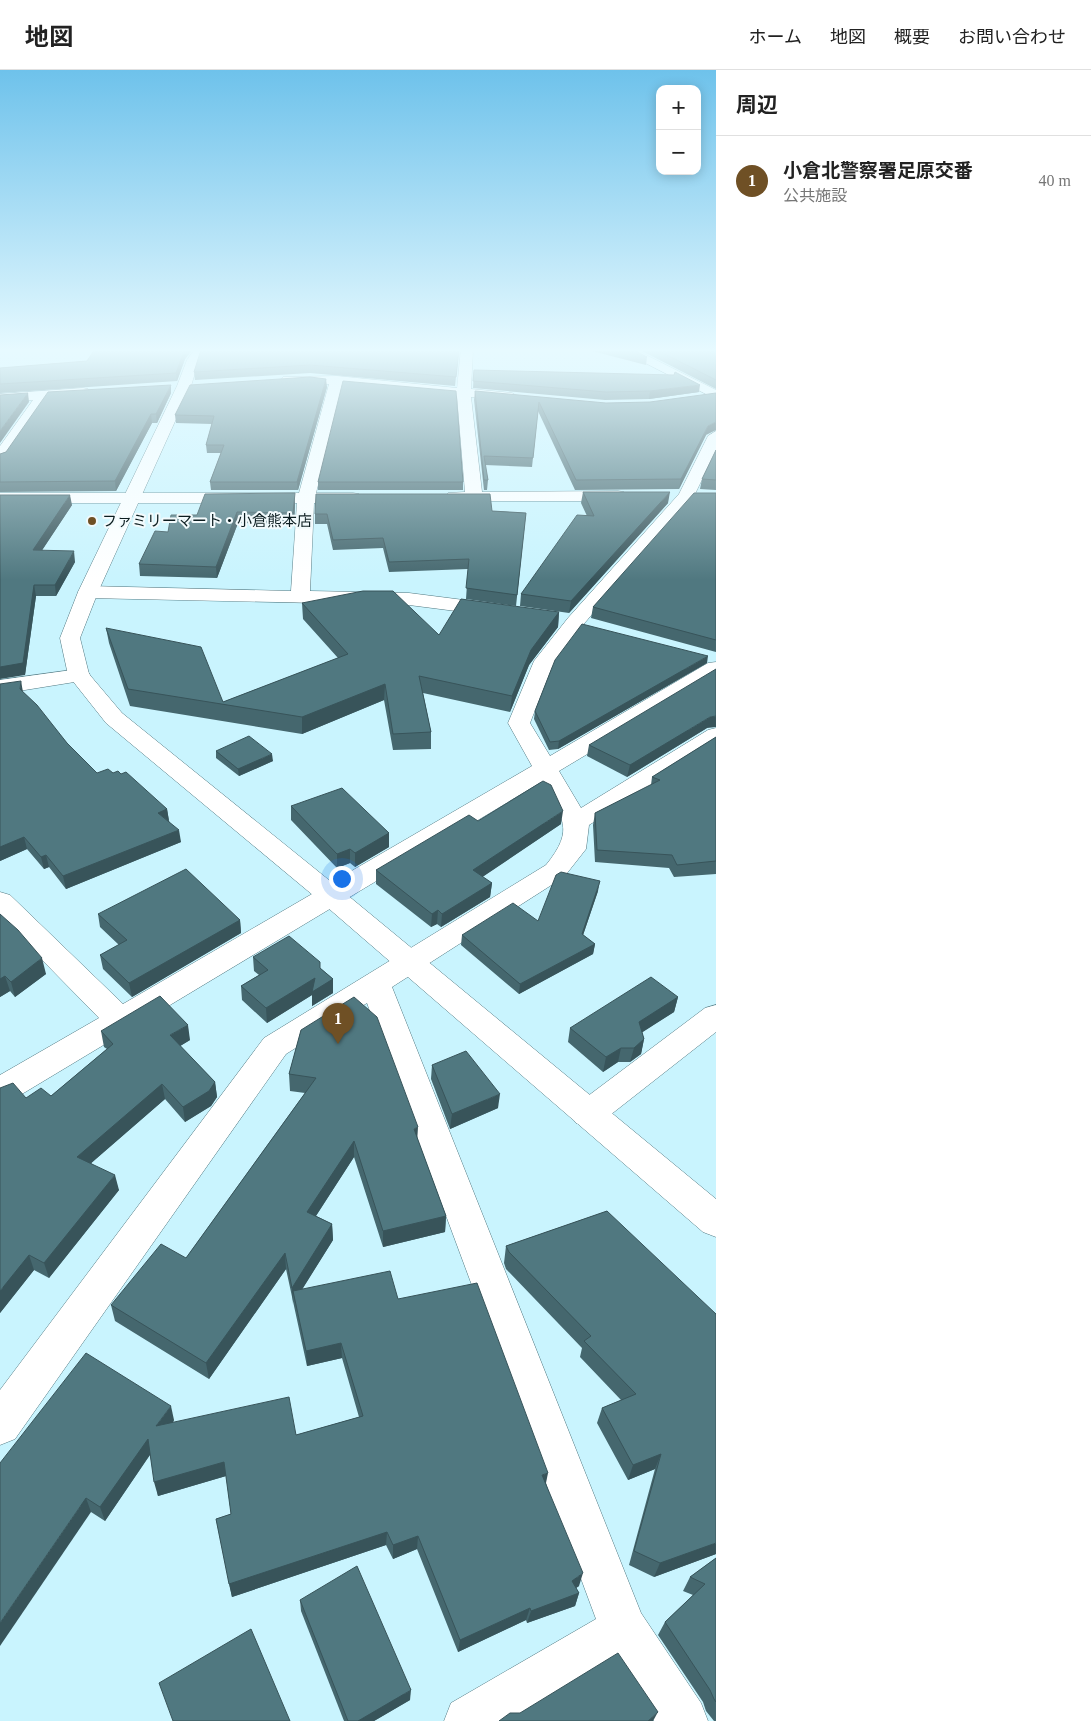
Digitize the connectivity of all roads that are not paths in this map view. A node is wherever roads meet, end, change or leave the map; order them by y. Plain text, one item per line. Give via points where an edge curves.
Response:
1 (22, 426) edge
2 (165, 426) edge
3 (325, 426) edge
4 (467, 426) edge
5 (716, 436) edge
6 (0, 457) edge
7 (638, 496) edge
8 (666, 496) edge
9 (435, 497) edge
10 (474, 497) junction
11 (696, 497) junction
12 (0, 498) edge
13 (306, 498) junction
14 (366, 498) edge
15 (131, 500) junction
16 (88, 592) junction
17 (300, 595) junction
18 (511, 612) edge
19 (716, 668) edge
20 (79, 675) junction
21 (0, 686) edge
22 (716, 735) edge
23 (547, 769) junction
24 (577, 822) junction
25 (330, 895) junction
26 (0, 901) edge
27 (408, 962) junction
28 (375, 983) junction
29 (716, 1016) edge
30 (120, 1020) junction
31 (0, 1091) edge
32 (588, 1114) junction
33 (716, 1221) edge
34 (0, 1424) edge
35 (624, 1629) junction
36 (469, 1721) edge
37 (683, 1721) edge

1 - 6 street
2 - 15 street
3 - 13 street
4 - 10 street
5 - 11 street
7 - 10 street
8 - 11 street
9 - 10 street
11 - 23 street via 575,623 542,666 519,723
12 - 15 street
13 - 14 street
13 - 15 street
13 - 17 street
15 - 16 street
16 - 17 street
16 - 20 street via 70,638
17 - 18 street via 409,599
19 - 23 street
20 - 21 street
20 - 25 street via 114,718
22 - 24 street
23 - 24 street
23 - 25 street
24 - 27 street via 572,849 555,871
25 - 27 street
25 - 30 street
26 - 30 street
27 - 28 street
27 - 32 street
28 - 34 street via 275,1046
28 - 35 street
29 - 32 street
30 - 31 street
32 - 33 street
35 - 36 street
35 - 37 street

